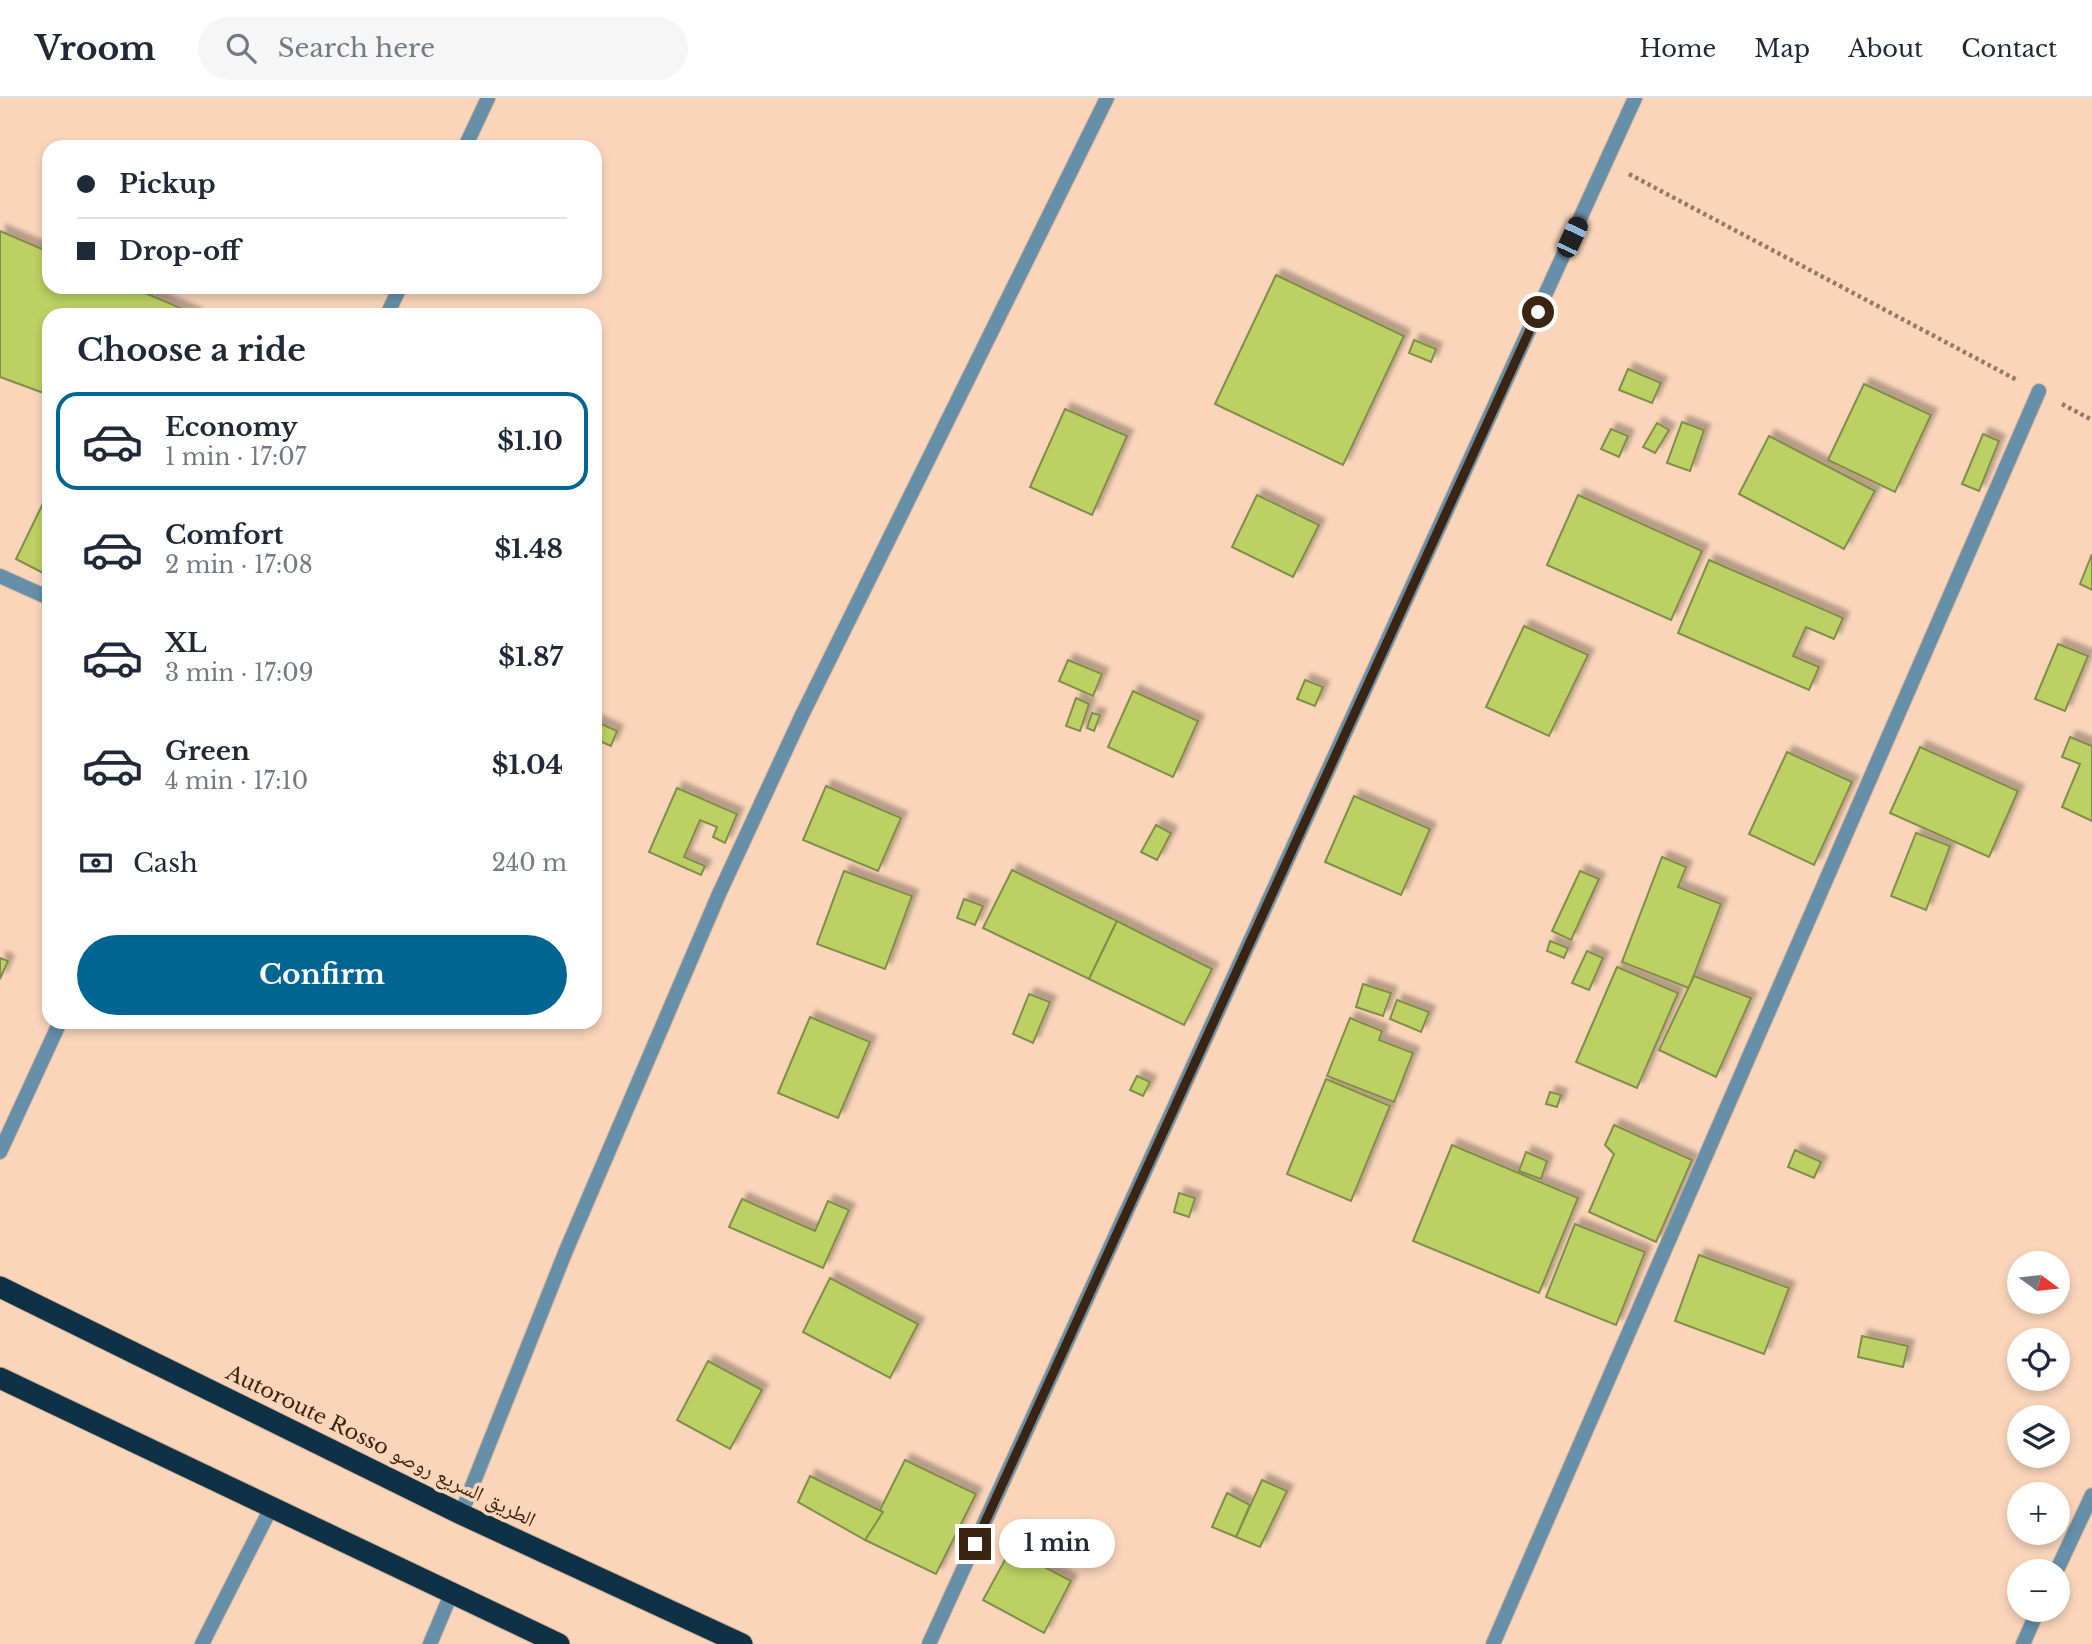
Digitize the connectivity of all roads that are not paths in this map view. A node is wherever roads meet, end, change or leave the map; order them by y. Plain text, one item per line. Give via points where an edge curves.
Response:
1 (488, 98) edge
2 (1107, 98) edge
3 (1636, 98) edge
4 (468, 140) edge
5 (2039, 391) road end
6 (0, 576) edge
7 (42, 595) edge
8 (57, 1029) edge
9 (0, 1152) edge
10 (0, 1287) edge
11 (0, 1378) edge
12 (2092, 1495) edge
13 (271, 1508) junction
14 (461, 1514) junction
15 (2062, 1559) edge
16 (452, 1592) junction
17 (2033, 1622) edge
18 (202, 1644) edge
19 (430, 1644) edge
20 (559, 1644) edge
21 (742, 1644) edge
22 (929, 1644) edge
23 (1493, 1644) edge
24 (2023, 1644) edge

1 - 4 street
2 - 14 street via 802,715 719,894 565,1253
3 - 22 street
5 - 23 street
6 - 7 street
8 - 9 street
10 - 14 highway, Autoroute Rosso الطريق السريع روصو
11 - 13 highway
12 - 15 street
13 - 16 highway
13 - 18 street
14 - 21 highway, Autoroute Rosso الطريق السريع روصو
16 - 19 street
16 - 20 highway
17 - 24 street

